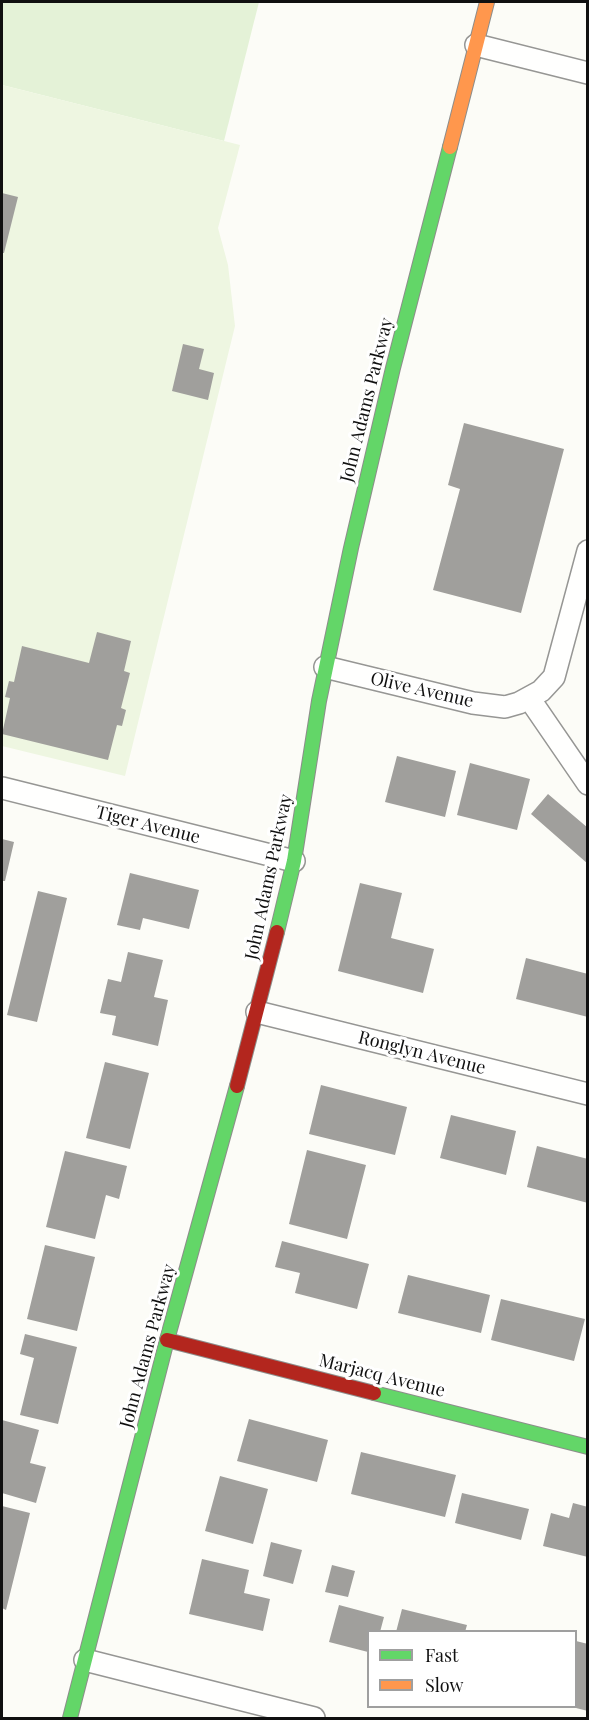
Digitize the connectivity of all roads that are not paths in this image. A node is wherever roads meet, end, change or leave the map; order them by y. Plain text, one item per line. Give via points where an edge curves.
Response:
1 (487, 2) edge
2 (476, 45) junction
3 (588, 73) edge
4 (588, 551) edge
5 (584, 578) edge
6 (325, 667) junction
7 (524, 701) junction
8 (588, 784) edge
9 (2, 788) edge
10 (294, 861) junction
11 (257, 1012) junction
12 (588, 1094) edge
13 (167, 1340) junction
14 (588, 1447) edge
15 (85, 1660) junction
16 (70, 1719) edge
17 (314, 1719) edge

1 - 2 street, John Adams Parkway
2 - 3 street
2 - 6 street, John Adams Parkway via 393,368
4 - 5 street
5 - 7 street via 554,677 541,692
6 - 7 street, Olive Avenue via 473,703 505,707
6 - 10 street, John Adams Parkway
7 - 8 street
9 - 10 street, Tiger Avenue
10 - 11 street, John Adams Parkway
11 - 12 street, Ronglyn Avenue
11 - 13 street, John Adams Parkway
13 - 14 street, Marjacq Avenue
13 - 15 street, John Adams Parkway
15 - 16 street, John Adams Parkway
15 - 17 street

